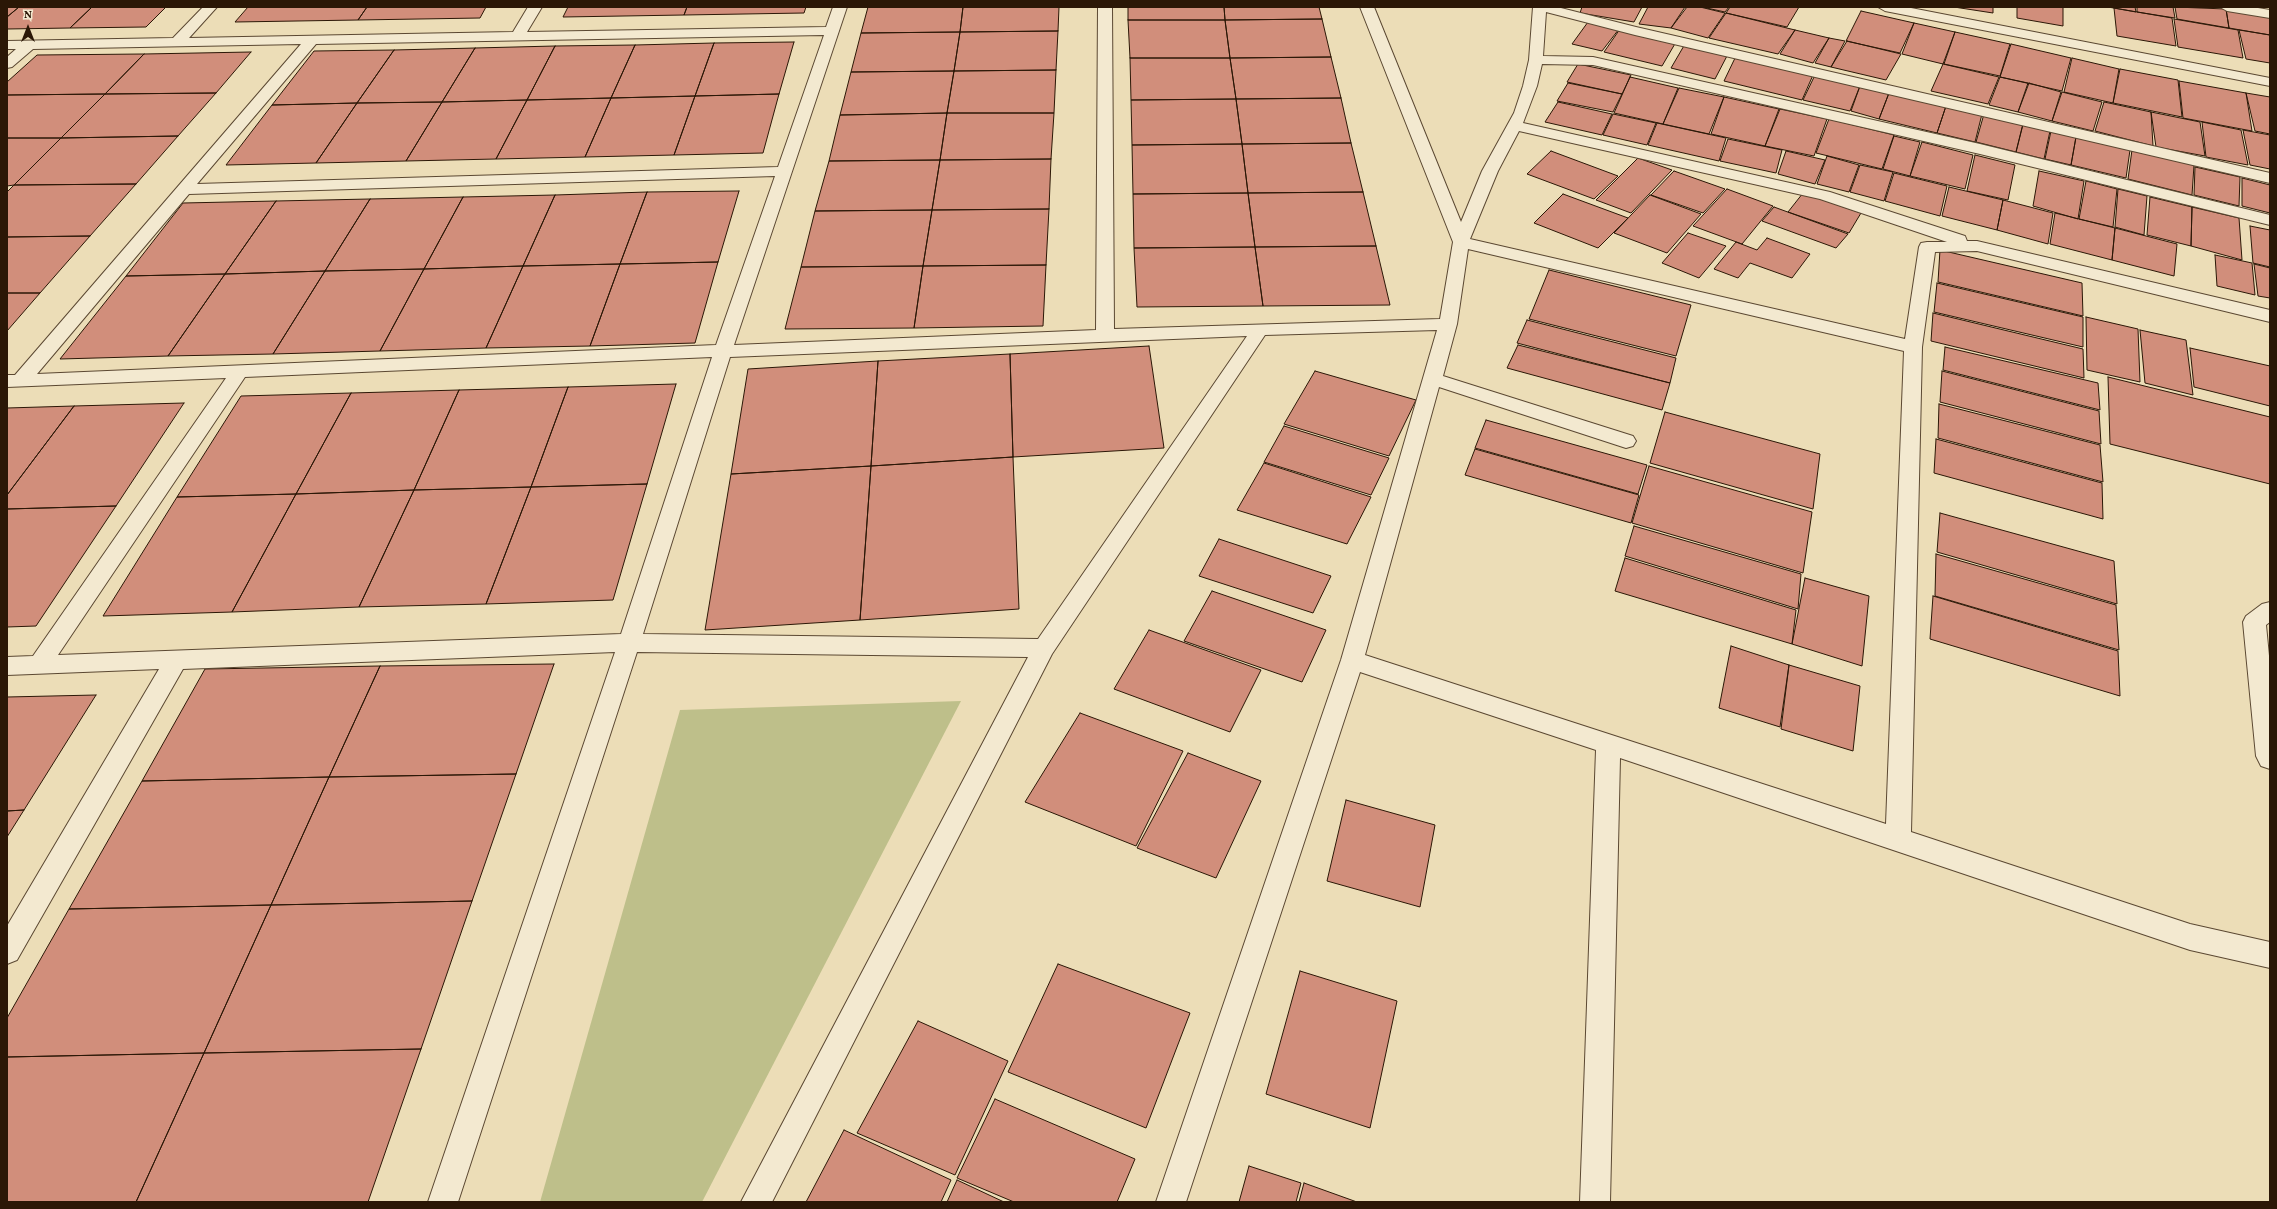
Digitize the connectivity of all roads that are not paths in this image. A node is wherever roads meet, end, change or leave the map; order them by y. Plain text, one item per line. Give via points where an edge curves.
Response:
1 (210, 7) edge
2 (535, 7) edge
3 (840, 7) edge
4 (1105, 7) edge
5 (1367, 7) edge
6 (1541, 7) edge
7 (1885, 7) edge
8 (2227, 7) edge
9 (2270, 14) edge
10 (832, 31) junction
11 (517, 36) junction
12 (312, 40) junction
13 (176, 43) junction
14 (7, 45) edge
15 (29, 45) junction
16 (1536, 60) junction
17 (7, 64) edge
18 (2270, 82) edge
19 (1515, 126) junction
20 (785, 171) junction
21 (2270, 178) edge
22 (185, 189) junction
23 (2270, 220) edge
24 (1461, 242) junction
25 (1977, 246) junction
26 (2270, 316) edge
27 (1448, 324) junction
28 (1260, 330) junction
29 (1105, 335) junction
30 (1913, 347) junction
31 (723, 351) junction
32 (240, 371) junction
33 (1433, 379) junction
34 (14, 381) edge
35 (1626, 441) dead end
36 (2270, 610) edge
37 (629, 643) junction
38 (1044, 648) junction
39 (176, 660) junction
40 (1352, 660) junction
41 (39, 665) junction
42 (7, 666) edge
43 (1608, 745) junction
44 (2270, 759) edge
45 (1898, 839) junction
46 (7, 951) edge
47 (2270, 955) edge
48 (443, 1202) edge
49 (756, 1202) edge
50 (1171, 1202) edge
51 (1595, 1202) edge

1 - 13 street
2 - 11 street
3 - 10 street
4 - 29 street
5 - 24 street
6 - 16 street
6 - 21 street
7 - 18 street
8 - 9 street
10 - 11 street
10 - 20 street
11 - 12 street
12 - 13 street
12 - 22 street
13 - 15 street
14 - 15 street
15 - 17 street
16 - 19 street via 1530,86
16 - 23 street via 1601,63 1980,149
19 - 24 street via 1490,171
19 - 25 street via 1824,195
20 - 22 street
20 - 31 street
22 - 34 street
24 - 27 street
24 - 30 street
25 - 26 street
25 - 30 street via 1927,247
27 - 28 street
27 - 33 street
28 - 29 street
28 - 38 street
29 - 31 street
30 - 45 street
31 - 32 street
31 - 37 street
32 - 34 street
32 - 41 street
33 - 35 street
33 - 40 street
36 - 44 street via 2254,622
37 - 38 street
37 - 39 street
37 - 48 street
38 - 49 street
39 - 41 street
39 - 46 street
40 - 43 street
40 - 50 street
41 - 42 street
43 - 45 street
43 - 51 street
45 - 47 street via 2190,937

